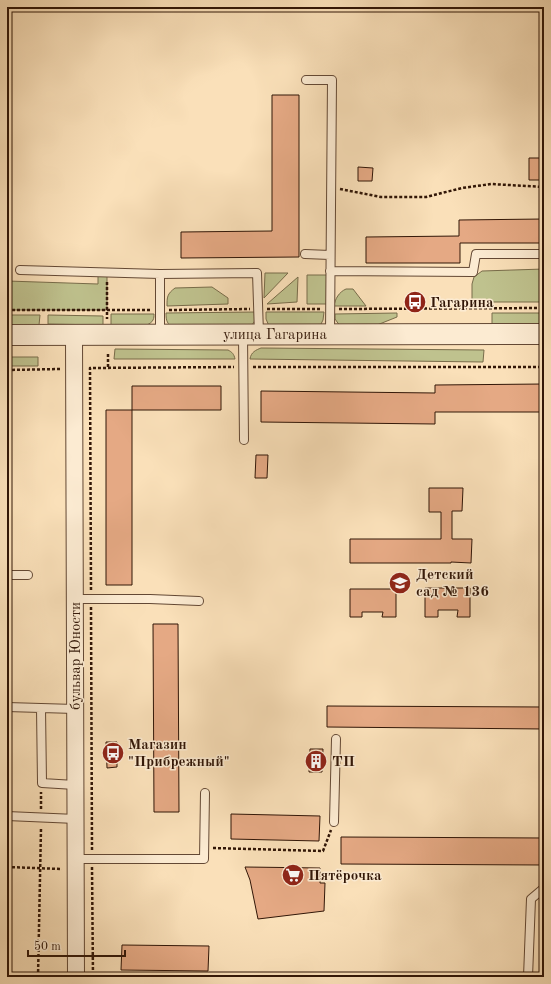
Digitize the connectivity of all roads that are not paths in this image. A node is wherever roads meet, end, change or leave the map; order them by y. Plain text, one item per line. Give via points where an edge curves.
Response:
1 (306, 80) dead end
2 (305, 254) dead end
3 (544, 254) edge
4 (330, 255) junction
5 (20, 270) dead end
6 (330, 271) junction
7 (160, 274) junction
8 (330, 334) junction
9 (544, 334) edge
10 (7, 335) edge
11 (74, 335) junction
12 (160, 335) junction
13 (251, 335) junction
14 (244, 440) dead end
15 (28, 575) dead end
16 (7, 576) edge
17 (75, 598) junction
18 (199, 601) dead end
19 (7, 707) edge
20 (41, 708) junction
21 (75, 710) junction
22 (336, 739) dead end
23 (76, 785) junction
24 (205, 793) dead end
25 (7, 816) edge
26 (76, 819) junction
27 (334, 822) road end
28 (70, 864) junction
29 (544, 888) edge
30 (76, 977) edge
31 (528, 977) edge

1 - 4 lane via 332,80
2 - 4 lane
3 - 6 lane via 476,254 473,272
4 - 6 lane
5 - 7 lane
6 - 8 lane
7 - 12 lane
7 - 13 lane via 257,273
8 - 9 street, улица Гагарина
8 - 13 street, улица Гагарина
10 - 11 street, улица Гагарина
11 - 12 street, улица Гагарина
11 - 17 street, бульвар Юности
12 - 13 street, улица Гагарина
13 - 14 lane via 244,367
15 - 16 lane
17 - 18 lane
17 - 21 street, бульвар Юности
19 - 20 lane
20 - 21 lane
20 - 23 lane via 42,783
21 - 23 street, бульвар Юности
22 - 27 lane
23 - 26 street, бульвар Юности
24 - 28 lane via 204,859 92,858
25 - 26 lane
26 - 28 street, бульвар Юности
28 - 30 street, бульвар Юности
29 - 31 lane via 531,900

